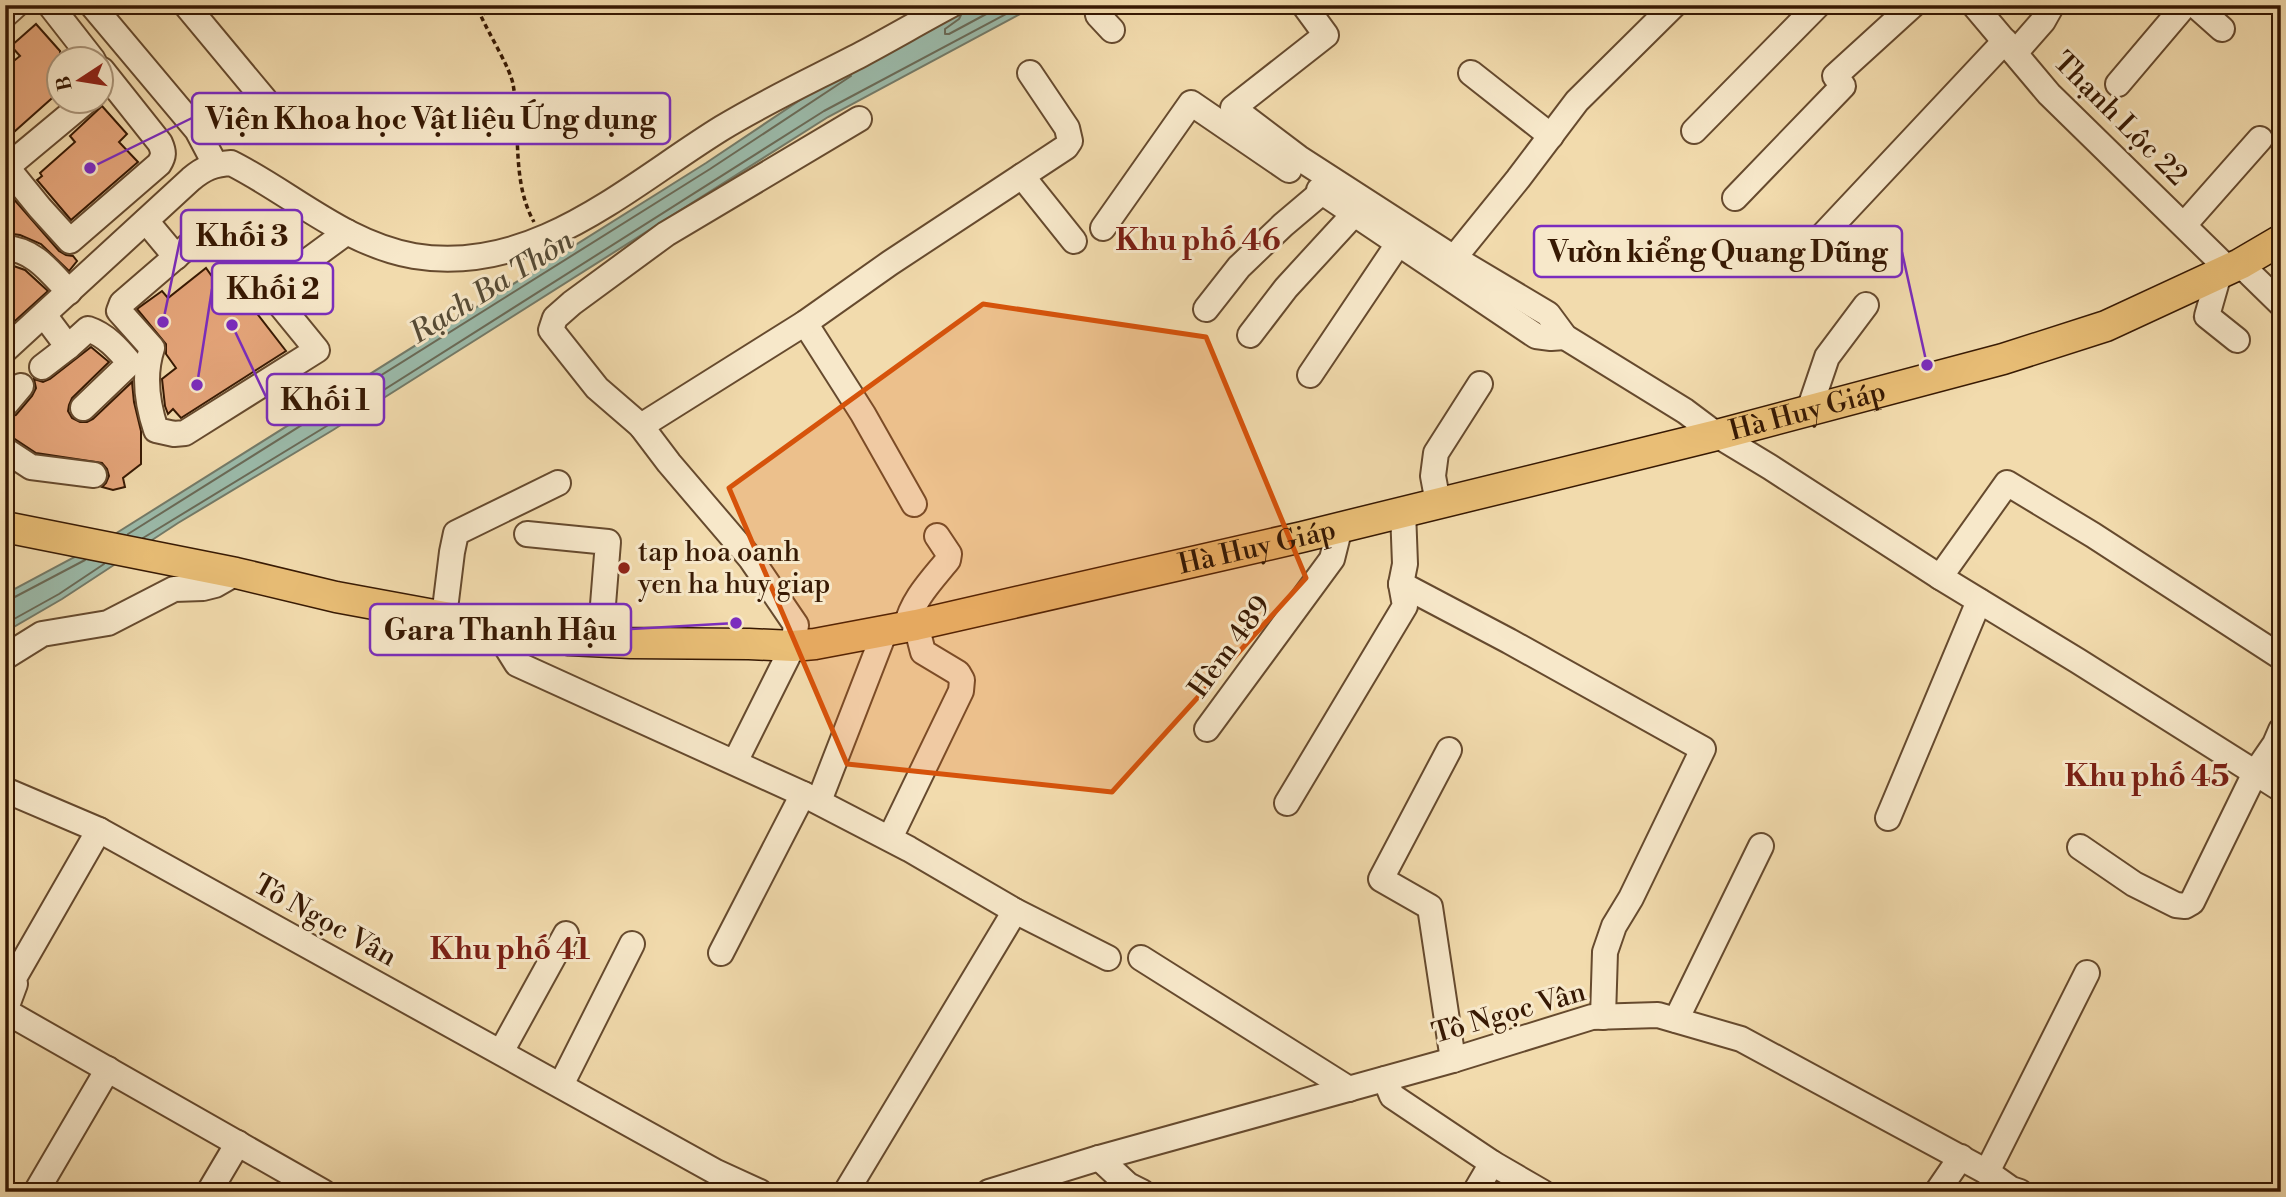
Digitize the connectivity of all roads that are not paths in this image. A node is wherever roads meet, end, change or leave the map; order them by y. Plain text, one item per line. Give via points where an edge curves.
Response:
1 (16, 5) edge
2 (50, 5) edge
3 (186, 5) edge
4 (951, 5) edge
5 (1100, 5) edge
6 (1304, 5) edge
7 (1674, 5) edge
8 (1818, 5) edge
9 (1913, 5) edge
10 (1974, 5) edge
11 (2052, 5) edge
12 (2185, 5) edge
13 (2195, 5) edge
14 (101, 8) edge
15 (5, 15) edge
16 (2222, 29) dead end
17 (1112, 30) dead end
18 (82, 46) edge
19 (2010, 47) junction
20 (139, 61) junction
21 (116, 73) edge
22 (1030, 73) dead end
23 (1471, 74) dead end
24 (2118, 84) dead end
25 (116, 94) edge
26 (265, 100) dead end
27 (68, 116) edge
28 (859, 120) dead end
29 (1694, 131) dead end
30 (1551, 136) junction
31 (2260, 139) dead end
32 (215, 164) junction
33 (6, 166) edge
34 (1022, 176) junction
35 (1322, 192) junction
36 (1735, 198) dead end
37 (115, 201) junction
38 (1354, 214) junction
39 (142, 225) junction
40 (2184, 225) junction
41 (1103, 228) dead end
42 (347, 232) junction
43 (1823, 234) dead end
44 (1074, 240) dead end
45 (2281, 240) edge
46 (1398, 244) junction
47 (5, 248) edge
48 (176, 257) junction
49 (1454, 258) junction
50 (2229, 269) junction
51 (268, 290) junction
52 (69, 292) junction
53 (2281, 304) edge
54 (1866, 306) dead end
55 (1206, 309) dead end
56 (44, 315) junction
57 (805, 323) junction
58 (1250, 335) dead end
59 (1565, 337) junction
60 (2237, 340) dead end
61 (68, 347) junction
62 (5, 350) edge
63 (42, 367) dead end
64 (1310, 375) dead end
65 (1480, 384) dead end
66 (21, 386) dead end
67 (5, 405) edge
68 (82, 408) dead end
69 (1808, 410) junction
70 (641, 426) junction
71 (1717, 435) junction
72 (5, 450) edge
73 (94, 475) dead end
74 (558, 483) dead end
75 (1438, 503) junction
76 (914, 505) dead end
77 (1403, 512) junction
78 (1340, 527) junction
79 (7, 528) edge
80 (527, 534) dead end
81 (937, 536) dead end
82 (236, 573) junction
83 (1940, 577) junction
84 (1401, 584) junction
85 (1979, 601) junction
86 (444, 617) junction
87 (903, 627) junction
88 (501, 628) junction
89 (600, 642) junction
90 (793, 646) junction
91 (5, 657) edge
92 (2281, 657) edge
93 (1207, 729) dead end
94 (2281, 730) edge
95 (1449, 750) dead end
96 (735, 762) junction
97 (2255, 773) junction
98 (2281, 789) edge
99 (5, 790) edge
100 (811, 798) junction
101 (1287, 803) dead end
102 (1888, 818) dead end
103 (99, 830) junction
104 (890, 838) junction
105 (1760, 846) dead end
106 (2081, 847) dead end
107 (1015, 911) junction
108 (566, 934) dead end
109 (632, 944) dead end
110 (720, 953) dead end
111 (1108, 958) dead end
112 (1141, 958) dead end
113 (2087, 973) dead end
114 (10, 985) edge
115 (1602, 1017) junction
116 (1676, 1020) junction
117 (501, 1052) junction
118 (1453, 1060) junction
119 (108, 1069) junction
120 (1385, 1079) junction
121 (561, 1085) junction
122 (1349, 1089) junction
123 (238, 1143) junction
124 (1961, 1157) junction
125 (1099, 1158) junction
126 (1492, 1163) junction
127 (1987, 1172) junction
128 (710, 1182) edge
129 (2013, 1191) edge
130 (36, 1192) edge
131 (209, 1192) edge
132 (323, 1192) edge
133 (760, 1192) edge
134 (846, 1192) edge
135 (989, 1192) edge
136 (1142, 1192) edge
137 (1475, 1192) edge
138 (1542, 1192) edge
139 (1937, 1192) edge

1 - 15 street
2 - 18 street
3 - 26 street
4 - 42 street via 722,128 624,195 512,250 453,259 413,256
5 - 17 street via 1098,15
6 - 49 street via 1326,35 1233,108 1299,158
7 - 30 street via 1577,101
8 - 29 street
9 - 36 street via 1835,76 1843,86
10 - 19 street, Thạnh Lộc 22
11 - 19 street via 2043,21
12 - 24 street
13 - 16 street
14 - 20 street
19 - 40 street, Thạnh Lộc 22 via 2049,94
19 - 43 street
20 - 21 street
20 - 32 street via 197,130
22 - 34 street via 1067,128 1070,141
23 - 30 street
25 - 37 street via 163,150 163,157
27 - 33 street
28 - 70 street via 666,234 555,318 551,330 572,358 597,388
30 - 49 street
31 - 40 street
32 - 39 street via 200,171
32 - 42 street via 231,163
33 - 37 street via 70,241
34 - 44 street
34 - 57 street
35 - 38 street
35 - 41 street via 1191,103
35 - 55 street via 1239,267
37 - 39 street
38 - 46 street
38 - 58 street
39 - 48 street
39 - 52 street
40 - 50 street, Thạnh Lộc 22
42 - 51 street
45 - 50 main road, Hà Huy Giáp
46 - 59 street via 1536,336
46 - 64 street
47 - 52 street via 16,248 40,260
48 - 51 street via 208,229 220,229
48 - 51 street via 122,303 119,311 152,348 147,405 156,429 185,433 317,350
49 - 59 street via 1548,314
50 - 53 street, Thạnh Lộc 22
50 - 60 street via 2207,316
50 - 69 main road, Hà Huy Giáp via 2106,326 2003,359
52 - 56 street
54 - 69 street via 1827,357
56 - 61 street
56 - 62 street
57 - 70 street
57 - 76 street
59 - 71 street
61 - 63 street
61 - 68 street via 88,329 106,339 130,363
65 - 75 street via 1436,453 1433,477
66 - 67 street
69 - 71 main road, Hà Huy Giáp
70 - 90 street via 751,559 796,625
71 - 75 main road, Hà Huy Giáp
71 - 83 street
72 - 73 street via 31,467
74 - 86 street via 456,533
75 - 77 main road, Hà Huy Giáp
77 - 78 main road, Hà Huy Giáp
77 - 84 street
78 - 87 main road, Hà Huy Giáp
78 - 93 street, Hèm 489 via 1332,559
79 - 82 main road, Hà Huy Giáp
80 - 89 street via 608,542
81 - 87 street via 947,560 915,601
82 - 86 main road, Hà Huy Giáp
82 - 91 street via 203,589 174,589 108,623 42,634
83 - 85 street
83 - 92 street via 2007,483
84 - 101 street via 1405,606
84 - 115 street via 1703,749 1614,926 1605,952
85 - 97 street
85 - 102 street
86 - 88 main road, Hà Huy Giáp
87 - 90 main road, Hà Huy Giáp
87 - 100 street
87 - 104 street via 923,652 962,680 961,691
88 - 89 main road, Hà Huy Giáp
88 - 96 street via 517,664
89 - 90 main road, Hà Huy Giáp
90 - 96 street
94 - 97 street
95 - 118 street via 1381,879 1430,906
96 - 100 street
97 - 98 street
97 - 106 street via 2192,902 2185,906 2134,884
99 - 103 street, Tô Ngọc Vân
100 - 104 street
100 - 110 street
103 - 114 street
103 - 117 street, Tô Ngọc Vân
104 - 107 street
105 - 116 street
107 - 111 street
107 - 134 street
108 - 117 street
109 - 121 street
112 - 122 street
113 - 127 street
114 - 119 street via 5,1011
115 - 116 street, Tô Ngọc Vân via 1658,1015
115 - 118 street, Tô Ngọc Vân
116 - 124 street, Tô Ngọc Vân via 1741,1039
117 - 121 street, Tô Ngọc Vân
118 - 120 street, Tô Ngọc Vân
119 - 123 street
119 - 130 street
120 - 122 street, Tô Ngọc Vân
120 - 126 street via 1392,1096
121 - 128 street, Tô Ngọc Vân
122 - 125 street, Tô Ngọc Vân
123 - 131 street
123 - 132 street
124 - 127 street, Tô Ngọc Vân
124 - 139 street
125 - 135 street, Tô Ngọc Vân
125 - 136 street
126 - 137 street
126 - 138 street
127 - 129 street, Tô Ngọc Vân
128 - 133 street, Tô Ngọc Vân

